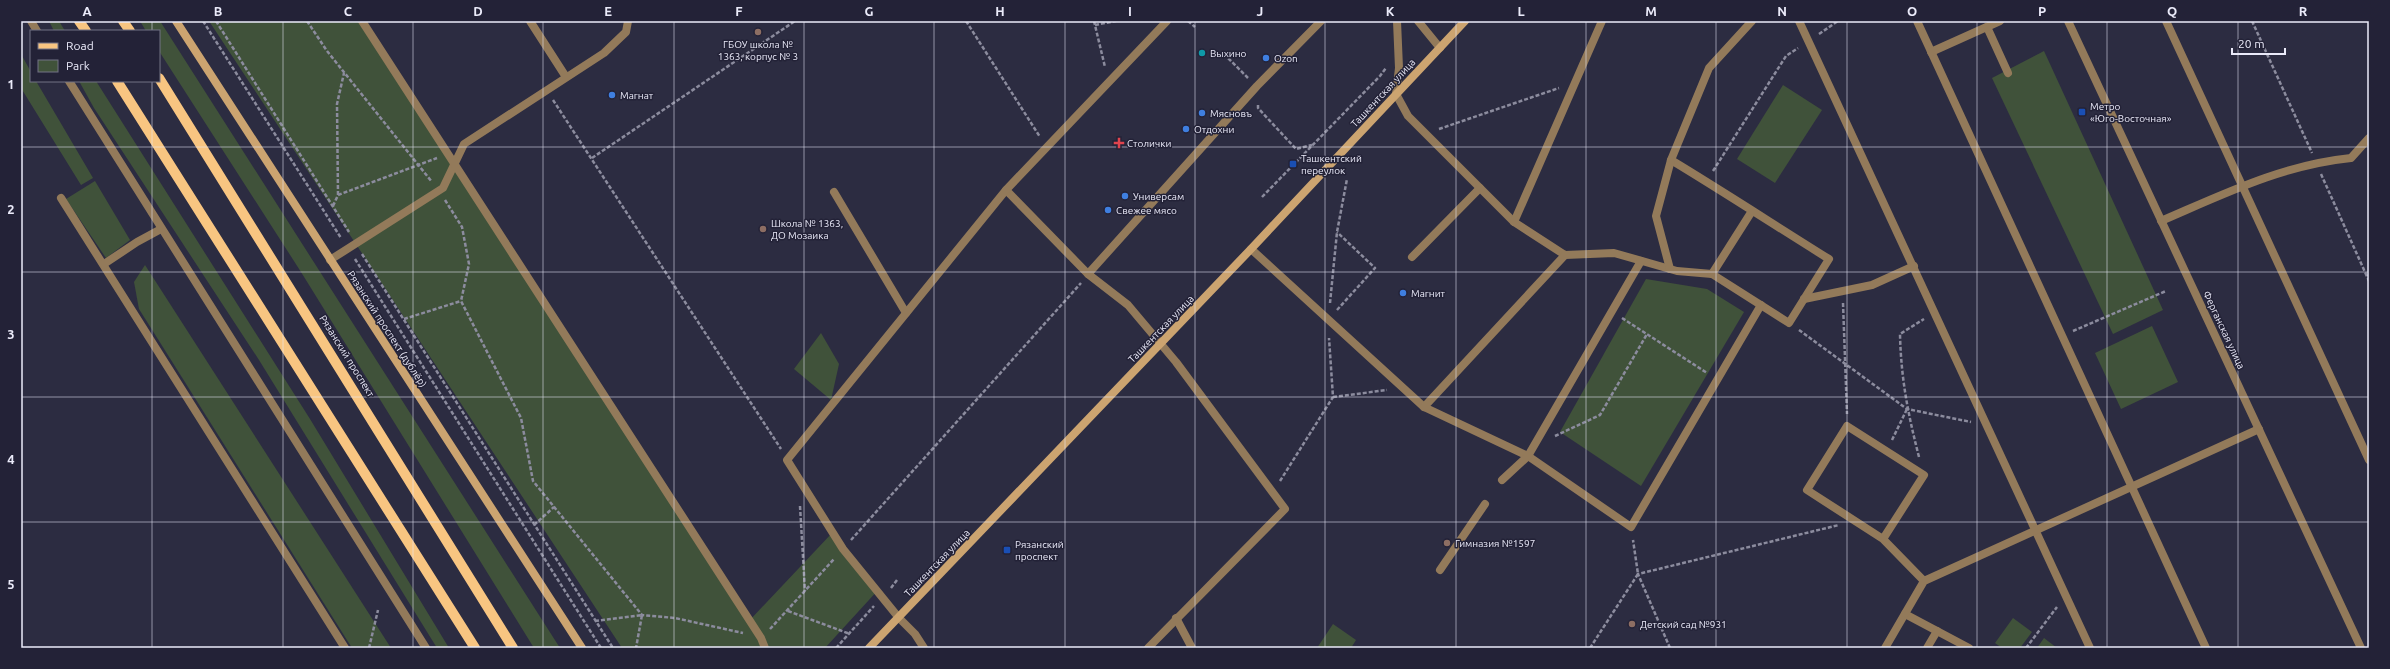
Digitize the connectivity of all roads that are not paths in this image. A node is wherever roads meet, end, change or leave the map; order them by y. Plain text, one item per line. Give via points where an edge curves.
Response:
1 (31, 21) edge
2 (79, 21) edge
3 (123, 21) edge
4 (176, 21) edge
5 (362, 21) edge
6 (530, 21) edge
7 (628, 21) edge
8 (1167, 21) edge
9 (1321, 21) edge
10 (1397, 21) edge
11 (1418, 21) edge
12 (1466, 21) edge
13 (1602, 21) edge
14 (1752, 21) edge
15 (1799, 21) edge
16 (1917, 21) edge
17 (2000, 21) edge
18 (2068, 21) edge
19 (2166, 21) edge
20 (1986, 27) junction
21 (36, 30) edge
22 (85, 30) edge
23 (129, 30) edge
24 (1440, 48) junction
25 (1931, 52) junction
26 (2008, 73) dead end
27 (566, 77) junction
28 (160, 80) edge
29 (70, 82) edge
30 (118, 82) edge
31 (1396, 94) junction
32 (2369, 138) edge
33 (1671, 160) junction
34 (454, 162) junction
35 (2240, 186) junction
36 (1480, 188) junction
37 (1006, 190) junction
38 (834, 192) dead end
39 (61, 198) dead end
40 (1752, 210) junction
41 (2161, 221) junction
42 (1514, 222) junction
43 (161, 229) junction
44 (1251, 248) junction
45 (1565, 255) junction
46 (1412, 257) dead end
47 (330, 260) junction
48 (1641, 261) junction
49 (104, 264) junction
50 (1914, 266) junction
51 (1670, 269) junction
52 (1088, 274) junction
53 (1712, 274) junction
54 (1804, 298) junction
55 (1761, 305) junction
56 (906, 313) junction
57 (1160, 344) junction
58 (1424, 407) junction
59 (2259, 429) junction
60 (1528, 456) junction
61 (2369, 460) edge
62 (1502, 480) dead end
63 (2132, 487) junction
64 (1486, 504) dead end
65 (2036, 530) junction
66 (1884, 539) junction
67 (1440, 570) dead end
68 (1924, 581) junction
69 (1905, 614) junction
70 (899, 618) junction
71 (1176, 618) junction
72 (1938, 631) junction
73 (345, 648) edge
74 (426, 648) edge
75 (475, 648) edge
76 (513, 648) edge
77 (582, 648) edge
78 (765, 648) edge
79 (869, 648) edge
80 (924, 648) edge
81 (1148, 648) edge
82 (1192, 648) edge
83 (1885, 648) edge
84 (1927, 648) edge
85 (1969, 648) edge
86 (2090, 648) edge
87 (2206, 648) edge
88 (2361, 648) edge

1 - 21 street
2 - 22 main road
3 - 23 main road
4 - 47 main road, Рязанский проспект (дублёр)
5 - 34 street
6 - 27 street
7 - 27 street via 626,32 604,53
8 - 37 street
9 - 52 street via 1257,86
10 - 31 street via 1400,68
11 - 24 street
12 - 24 main road, Ташкентская улица
13 - 42 street
14 - 33 street via 1709,68
15 - 50 street
16 - 25 street
17 - 20 street
18 - 41 street, Ферганская улица
19 - 35 street
20 - 25 street
20 - 26 street
24 - 31 main road, Ташкентская улица
25 - 63 street
27 - 34 street via 464,144
28 - 76 main road, Рязанский проспект
29 - 43 street
30 - 75 main road
31 - 36 street via 1408,116
31 - 44 main road, Ташкентская улица
32 - 35 street via 2351,158 2316,162
33 - 40 street
33 - 51 street via 1656,216
34 - 47 street via 443,188
34 - 78 street via 761,638
35 - 41 street
35 - 61 street
36 - 42 street
36 - 46 street
37 - 52 street
37 - 56 street
38 - 56 street
39 - 49 street
40 - 53 street
40 - 54 street via 1829,259
41 - 59 street, Ферганская улица
42 - 45 street
43 - 49 street
43 - 74 street
44 - 57 main road, Ташкентская улица
44 - 58 street
45 - 48 street via 1614,253
45 - 58 street
47 - 77 main road, Рязанский проспект (дублёр)
48 - 51 street
48 - 60 street
49 - 73 street
50 - 54 street via 1872,285
50 - 65 street
51 - 53 street
52 - 57 street via 1128,304
53 - 55 street
54 - 55 street via 1789,323
55 - 60 street via 1631,527
56 - 70 street via 787,460 843,549
57 - 70 main road, Ташкентская улица
57 - 71 street via 1285,509
58 - 60 street
59 - 63 street
59 - 88 street, Ферганская улица
60 - 62 street
63 - 65 street
63 - 87 street
64 - 67 street
65 - 68 street
65 - 86 street
66 - 66 street via 1807,490 1847,426 1924,475
66 - 68 street
68 - 69 street
69 - 72 street
69 - 83 street
70 - 79 main road, Ташкентская улица
70 - 80 street via 915,634
71 - 81 street
71 - 82 street
72 - 84 street
72 - 85 street

